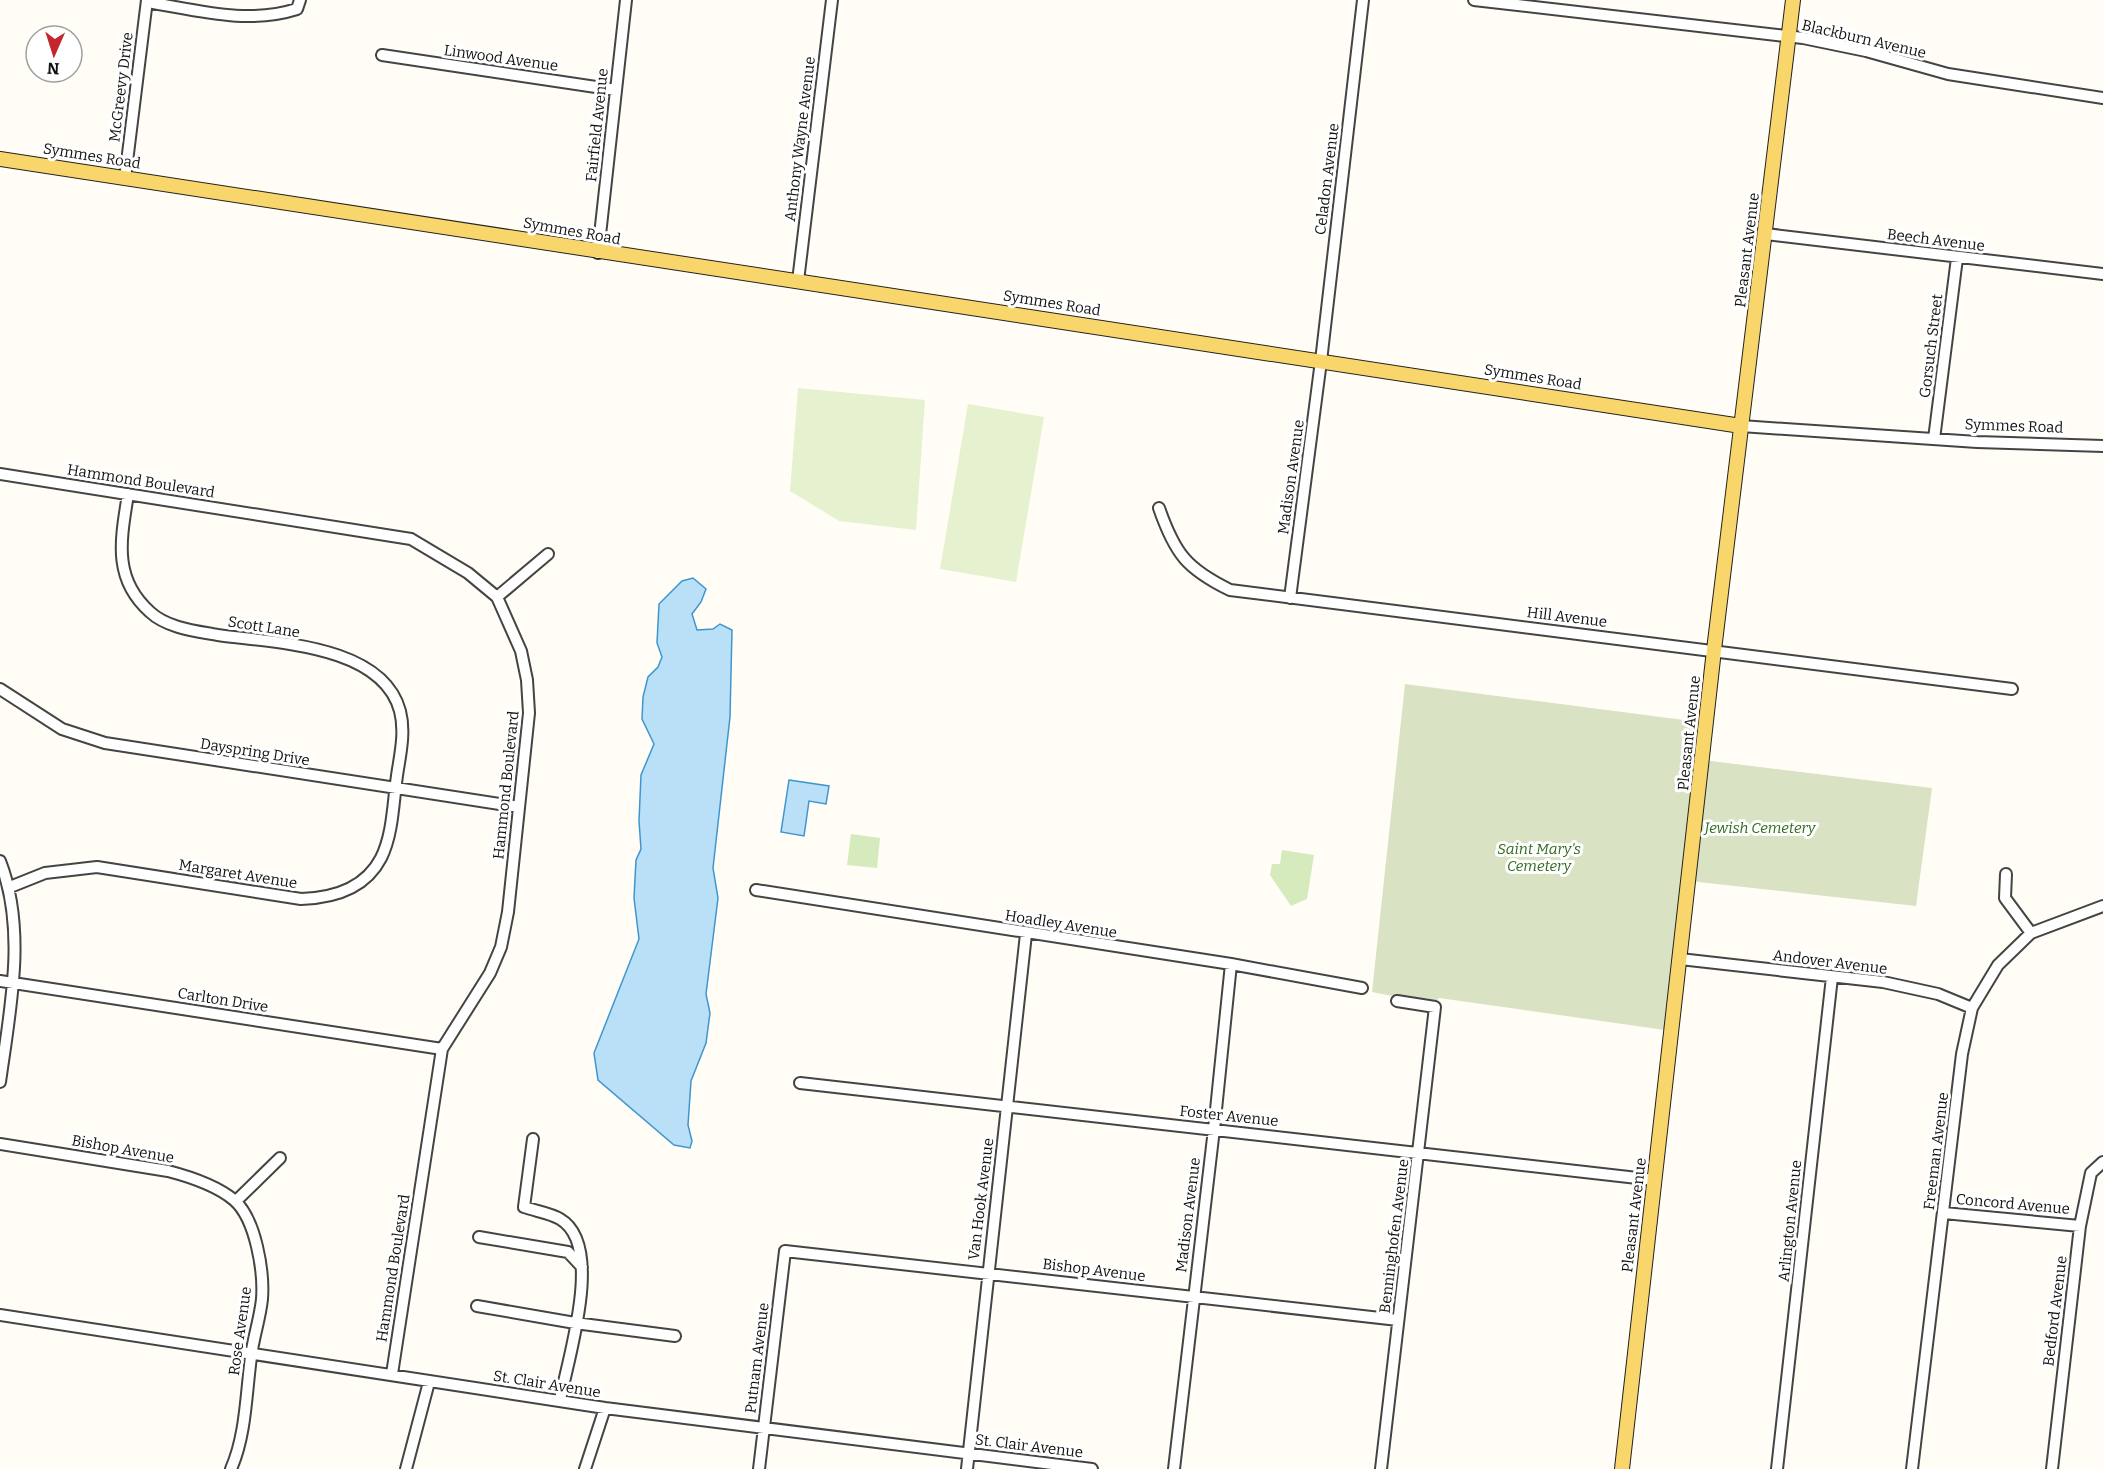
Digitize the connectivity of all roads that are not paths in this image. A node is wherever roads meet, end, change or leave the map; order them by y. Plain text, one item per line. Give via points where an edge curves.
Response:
1 (300, 0) edge
2 (626, 0) edge
3 (832, 0) edge
4 (1363, 0) edge
5 (1474, 0) edge
6 (1793, 0) edge
7 (147, 1) edge
8 (1789, 38) junction
9 (382, 55) dead end
10 (616, 90) junction
11 (2103, 98) edge
12 (0, 159) edge
13 (125, 178) junction
14 (1766, 234) junction
15 (598, 253) junction
16 (1956, 258) junction
17 (2103, 274) edge
18 (798, 281) junction
19 (1321, 360) junction
20 (1741, 426) junction
21 (1934, 439) junction
22 (2103, 446) edge
23 (0, 474) edge
24 (128, 494) junction
25 (1159, 508) dead end
26 (548, 554) dead end
27 (497, 597) junction
28 (1290, 598) junction
29 (1714, 650) junction
30 (0, 689) edge
31 (2012, 689) dead end
32 (394, 789) junction
33 (519, 807) junction
34 (0, 861) edge
35 (2006, 874) dead end
36 (10, 887) junction
37 (756, 890) dead end
38 (2103, 906) edge
39 (2031, 933) junction
40 (1026, 934) junction
41 (1680, 959) junction
42 (1231, 964) junction
43 (1832, 977) junction
44 (0, 981) edge
45 (14, 983) junction
46 (1362, 988) dead end
47 (1397, 1001) dead end
48 (1972, 1008) junction
49 (442, 1048) junction
50 (0, 1082) edge
51 (800, 1083) dead end
52 (1007, 1108) junction
53 (1214, 1129) junction
54 (534, 1139) dead end
55 (0, 1144) edge
56 (1419, 1153) junction
57 (280, 1158) dead end
58 (2103, 1162) edge
59 (1655, 1180) junction
60 (236, 1201) junction
61 (1944, 1213) junction
62 (2080, 1226) junction
63 (479, 1237) dead end
64 (785, 1251) joint
65 (583, 1269) junction
66 (987, 1272) junction
67 (1193, 1298) junction
68 (477, 1306) dead end
69 (0, 1315) edge
70 (1398, 1320) junction
71 (575, 1323) junction
72 (675, 1336) dead end
73 (251, 1353) junction
74 (392, 1374) junction
75 (429, 1382) junction
76 (560, 1400) junction
77 (605, 1408) junction
78 (764, 1430) junction
79 (969, 1454) junction
80 (231, 1469) edge
81 (406, 1469) edge
82 (585, 1469) edge
83 (759, 1469) edge
84 (967, 1469) edge
85 (1092, 1469) edge
86 (1174, 1469) edge
87 (1382, 1469) edge
88 (1622, 1469) edge
89 (1777, 1469) edge
90 (1912, 1469) edge
91 (2052, 1469) edge

1 - 7 street via 297,9 249,18
2 - 10 street, Fairfield Avenue
3 - 18 street, Anthony Wayne Avenue
4 - 19 street, Celadon Avenue
5 - 8 street, Blackburn Avenue
6 - 8 main road, Pleasant Avenue
7 - 13 street, McGreevy Drive
8 - 11 street, Blackburn Avenue via 1866,51 1948,74
8 - 14 main road, Pleasant Avenue
9 - 10 street, Linwood Avenue
10 - 15 street, Fairfield Avenue
12 - 13 main road, Symmes Road
13 - 15 main road, Symmes Road
14 - 16 street, Beech Avenue
14 - 20 main road, Pleasant Avenue
15 - 18 main road, Symmes Road
16 - 17 street, Beech Avenue
16 - 21 street, Gorsuch Street
18 - 19 main road, Symmes Road
19 - 20 main road, Symmes Road
19 - 28 street, Madison Avenue
20 - 21 street, Symmes Road
20 - 29 main road, Pleasant Avenue
21 - 22 street, Symmes Road
23 - 24 street, Hammond Boulevard
24 - 27 street, Hammond Boulevard via 411,539 468,573
24 - 32 street, Scott Lane via 121,541 122,569 134,594 151,614 198,632 328,652 364,665 386,685 400,710 402,744
25 - 28 street, Hill Avenue via 1173,540 1197,573 1230,590
26 - 27 street
27 - 33 street, Hammond Boulevard via 521,651 527,680 529,713
28 - 29 street, Hill Avenue
29 - 31 street, Hill Avenue
29 - 41 main road, Pleasant Avenue
30 - 32 street, Dayspring Drive via 83,738
32 - 33 street, Dayspring Drive
32 - 36 street, Margaret Avenue via 387,845 369,874 342,893 301,899 97,867 45,873
33 - 49 street, Hammond Boulevard via 501,947 490,973
34 - 36 street
35 - 39 street via 2004,898
36 - 45 street
37 - 40 street, Hoadley Avenue
38 - 39 street, Freeman Avenue
39 - 48 street, Freeman Avenue via 1998,965
40 - 42 street, Hoadley Avenue
40 - 52 street, Van Hook Avenue
41 - 43 street, Andover Avenue
41 - 59 main road, Pleasant Avenue
42 - 46 street, Hoadley Avenue
42 - 53 street, Madison Avenue
43 - 48 street, Andover Avenue via 1883,982
43 - 89 street, Arlington Avenue
44 - 45 street, Carlton Drive
45 - 49 street, Carlton Drive
45 - 50 street
47 - 56 street, Benninghofen Avenue via 1435,1007
48 - 61 street, Freeman Avenue via 1962,1054
49 - 74 street, Hammond Boulevard
51 - 52 street, Foster Avenue
52 - 53 street, Foster Avenue
52 - 66 street, Van Hook Avenue
53 - 56 street, Foster Avenue
53 - 67 street, Madison Avenue
54 - 65 street via 524,1207 560,1219 577,1238
55 - 60 street, Bishop Avenue via 168,1171 194,1178
56 - 59 street, Foster Avenue
56 - 70 street, Benninghofen Avenue
57 - 60 street
58 - 62 street, Bedford Avenue via 2091,1173
59 - 88 main road, Pleasant Avenue
60 - 73 street, Rose Avenue via 251,1227 262,1271 262,1299
61 - 62 street, Concord Avenue
61 - 90 street, Freeman Avenue
62 - 91 street, Bedford Avenue
63 - 65 street via 568,1252
64 - 66 street, Bishop Avenue
64 - 78 street, Putnam Avenue
65 - 71 street
66 - 67 street, Bishop Avenue
66 - 79 street, Van Hook Avenue
67 - 70 street, Bishop Avenue
67 - 86 street, Madison Avenue
68 - 71 street
69 - 73 street, St. Clair Avenue
70 - 87 street, Benninghofen Avenue
71 - 72 street
71 - 76 street
73 - 74 street, St. Clair Avenue
73 - 80 street, Rose Avenue via 243,1427
74 - 75 street, St. Clair Avenue
75 - 76 street, St. Clair Avenue
75 - 81 street
76 - 77 street, St. Clair Avenue
77 - 78 street, St. Clair Avenue
77 - 82 street
78 - 79 street, St. Clair Avenue
78 - 83 street, Putnam Avenue
79 - 84 street, Van Hook Avenue
79 - 85 street, St. Clair Avenue

